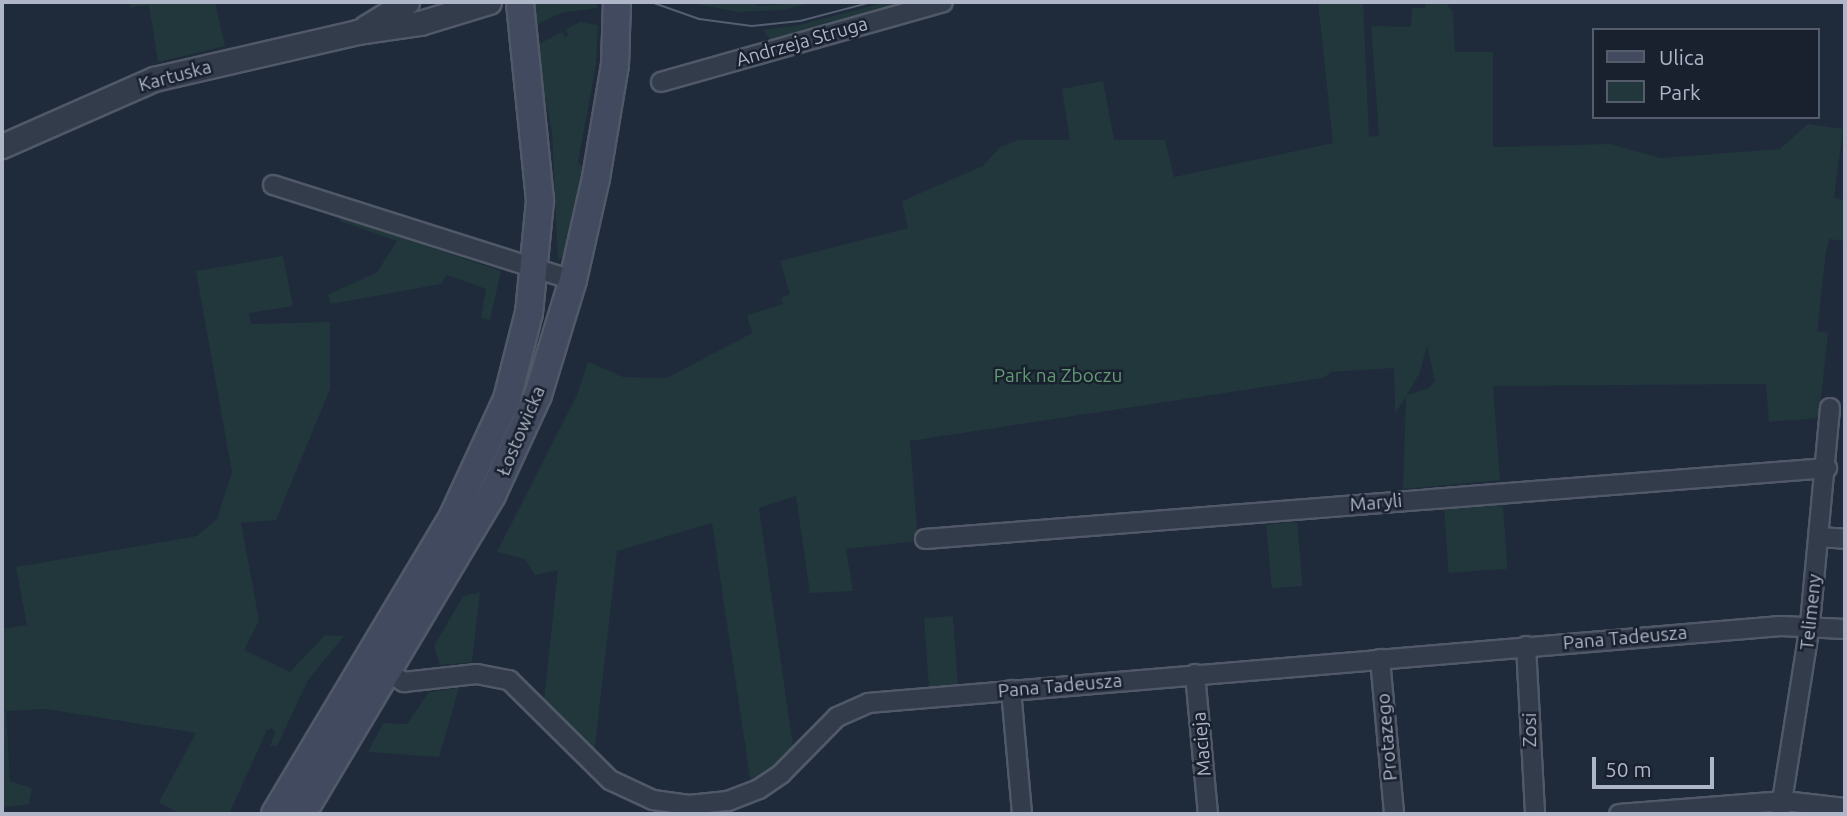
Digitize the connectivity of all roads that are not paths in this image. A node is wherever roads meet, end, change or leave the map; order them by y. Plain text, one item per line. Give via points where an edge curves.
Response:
1 (407, 2) edge
2 (489, 2) edge
3 (520, 2) edge
4 (617, 2) edge
5 (943, 2) edge
6 (357, 32) junction
7 (661, 82) dead end
8 (2, 146) edge
9 (273, 184) dead end
10 (536, 269) junction
11 (573, 280) junction
12 (1830, 408) dead end
13 (1826, 468) junction
14 (1819, 537) junction
15 (925, 539) dead end
16 (1845, 539) edge
17 (1810, 624) junction
18 (1845, 629) edge
19 (376, 645) junction
20 (1525, 646) junction
21 (1380, 659) junction
22 (388, 669) junction
23 (1195, 674) junction
24 (1012, 690) junction
25 (1782, 807) edge
26 (1845, 808) edge
27 (275, 814) edge
28 (302, 814) edge
29 (1022, 814) edge
30 (1208, 814) edge
31 (1394, 814) edge
32 (1535, 814) edge
33 (1619, 814) edge

1 - 6 street, Kartuska
2 - 6 street, Kartuska via 420,23
3 - 10 main road, Łostowicka via 540,200
4 - 11 main road, Łostowicka via 609,110
5 - 7 street, Andrzeja Struga
6 - 8 street, Kartuska via 154,79
9 - 10 street
10 - 11 street
10 - 19 main road, Łostowicka via 523,344 485,452
11 - 22 main road, Łostowicka via 538,395 516,446 492,495
12 - 13 street, Telimeny
13 - 14 street, Telimeny
13 - 15 street, Maryli
14 - 16 street
14 - 17 street, Telimeny
17 - 18 street, Pana Tadeusza
17 - 20 street, Pana Tadeusza
17 - 25 street, Telimeny
19 - 22 street
19 - 27 main road, Łostowicka
20 - 21 street, Pana Tadeusza
20 - 32 street, Zosi
21 - 23 street, Pana Tadeusza
21 - 31 street, Protazego
22 - 24 street, Pana Tadeusza via 404,682 477,674 509,680 610,780 653,800 689,805 728,801 768,784 837,717 857,705
22 - 28 main road, Łostowicka
23 - 24 street, Pana Tadeusza
23 - 30 street, Macieja
24 - 29 street
25 - 26 street
25 - 33 street

